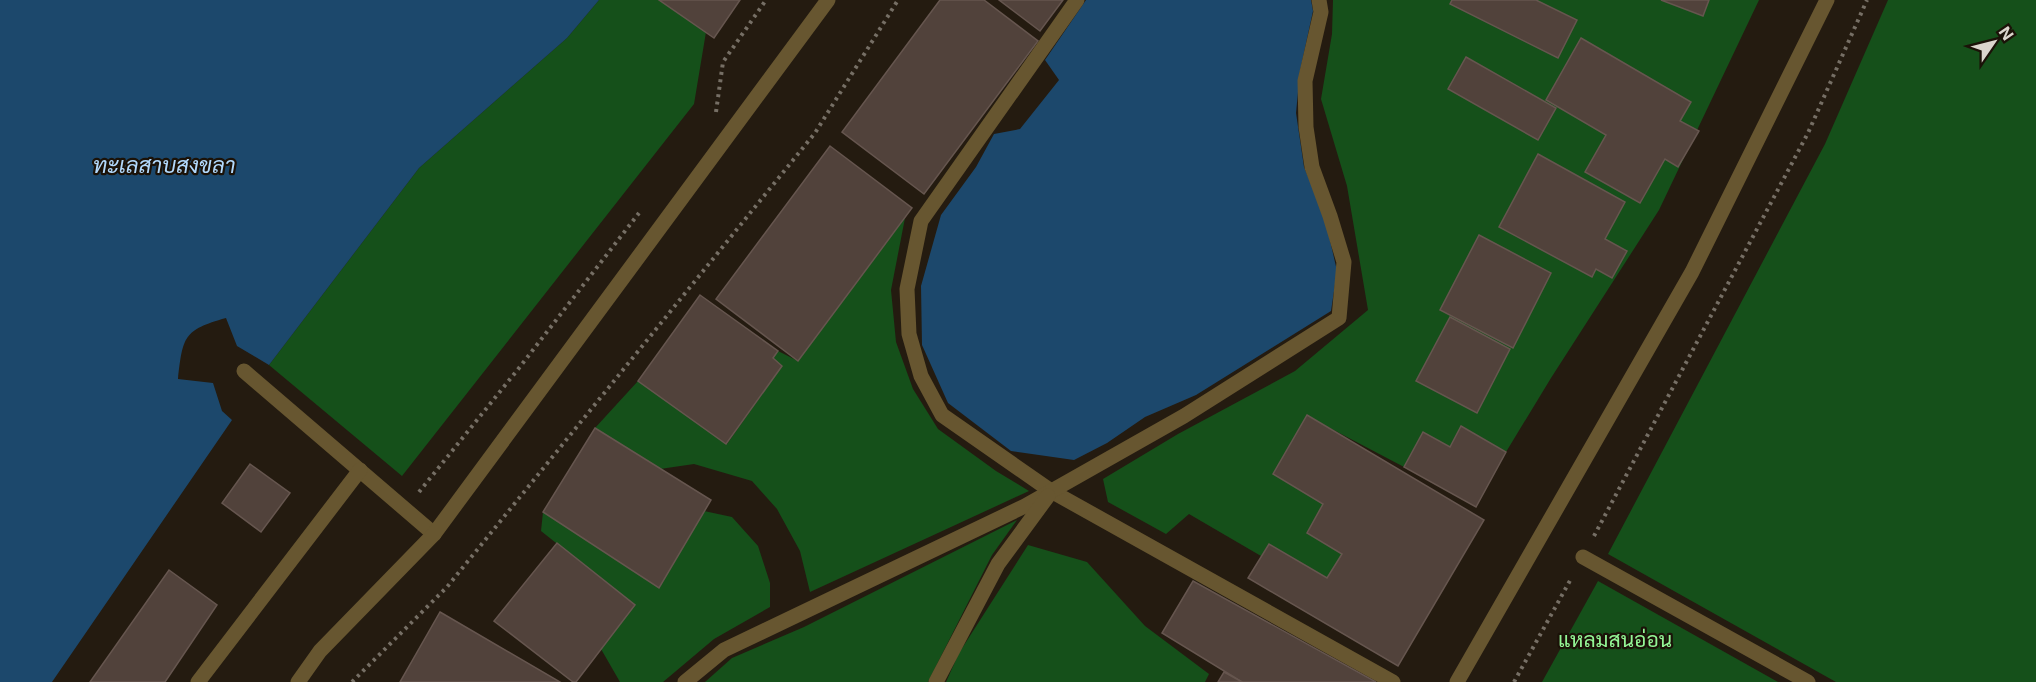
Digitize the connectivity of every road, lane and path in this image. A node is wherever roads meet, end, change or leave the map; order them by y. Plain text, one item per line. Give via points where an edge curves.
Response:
1 (766, 0) edge
2 (828, 0) edge
3 (898, 0) edge
4 (1077, 0) edge
5 (1319, 0) edge
6 (1827, 0) edge
7 (1867, 0) edge
8 (716, 113) dead end
9 (643, 207) dead end
10 (244, 371) dead end
11 (360, 470) junction
12 (1052, 491) junction
13 (405, 509) junction
14 (434, 534) junction
15 (1582, 557) junction
16 (198, 682) edge
17 (298, 682) edge
18 (352, 682) edge
19 (685, 682) edge
20 (936, 682) edge
21 (1393, 682) edge
22 (1458, 682) edge
23 (1514, 682) edge
24 (1808, 682) edge

1 - 8 path via 723,62
2 - 14 street
3 - 18 path via 815,133 447,587
4 - 12 street via 921,221 907,289 909,334 921,376 942,415
5 - 12 street via 1321,12 1305,81 1306,127 1312,167 1344,262 1339,318 1184,417
6 - 22 street via 1692,272
7 - 15 path via 1808,133
9 - 13 path
10 - 11 street
11 - 13 street
11 - 16 street
12 - 19 street via 724,650
12 - 20 street via 998,564
12 - 21 street
13 - 14 street
14 - 17 street via 320,651
15 - 23 path
15 - 24 street

